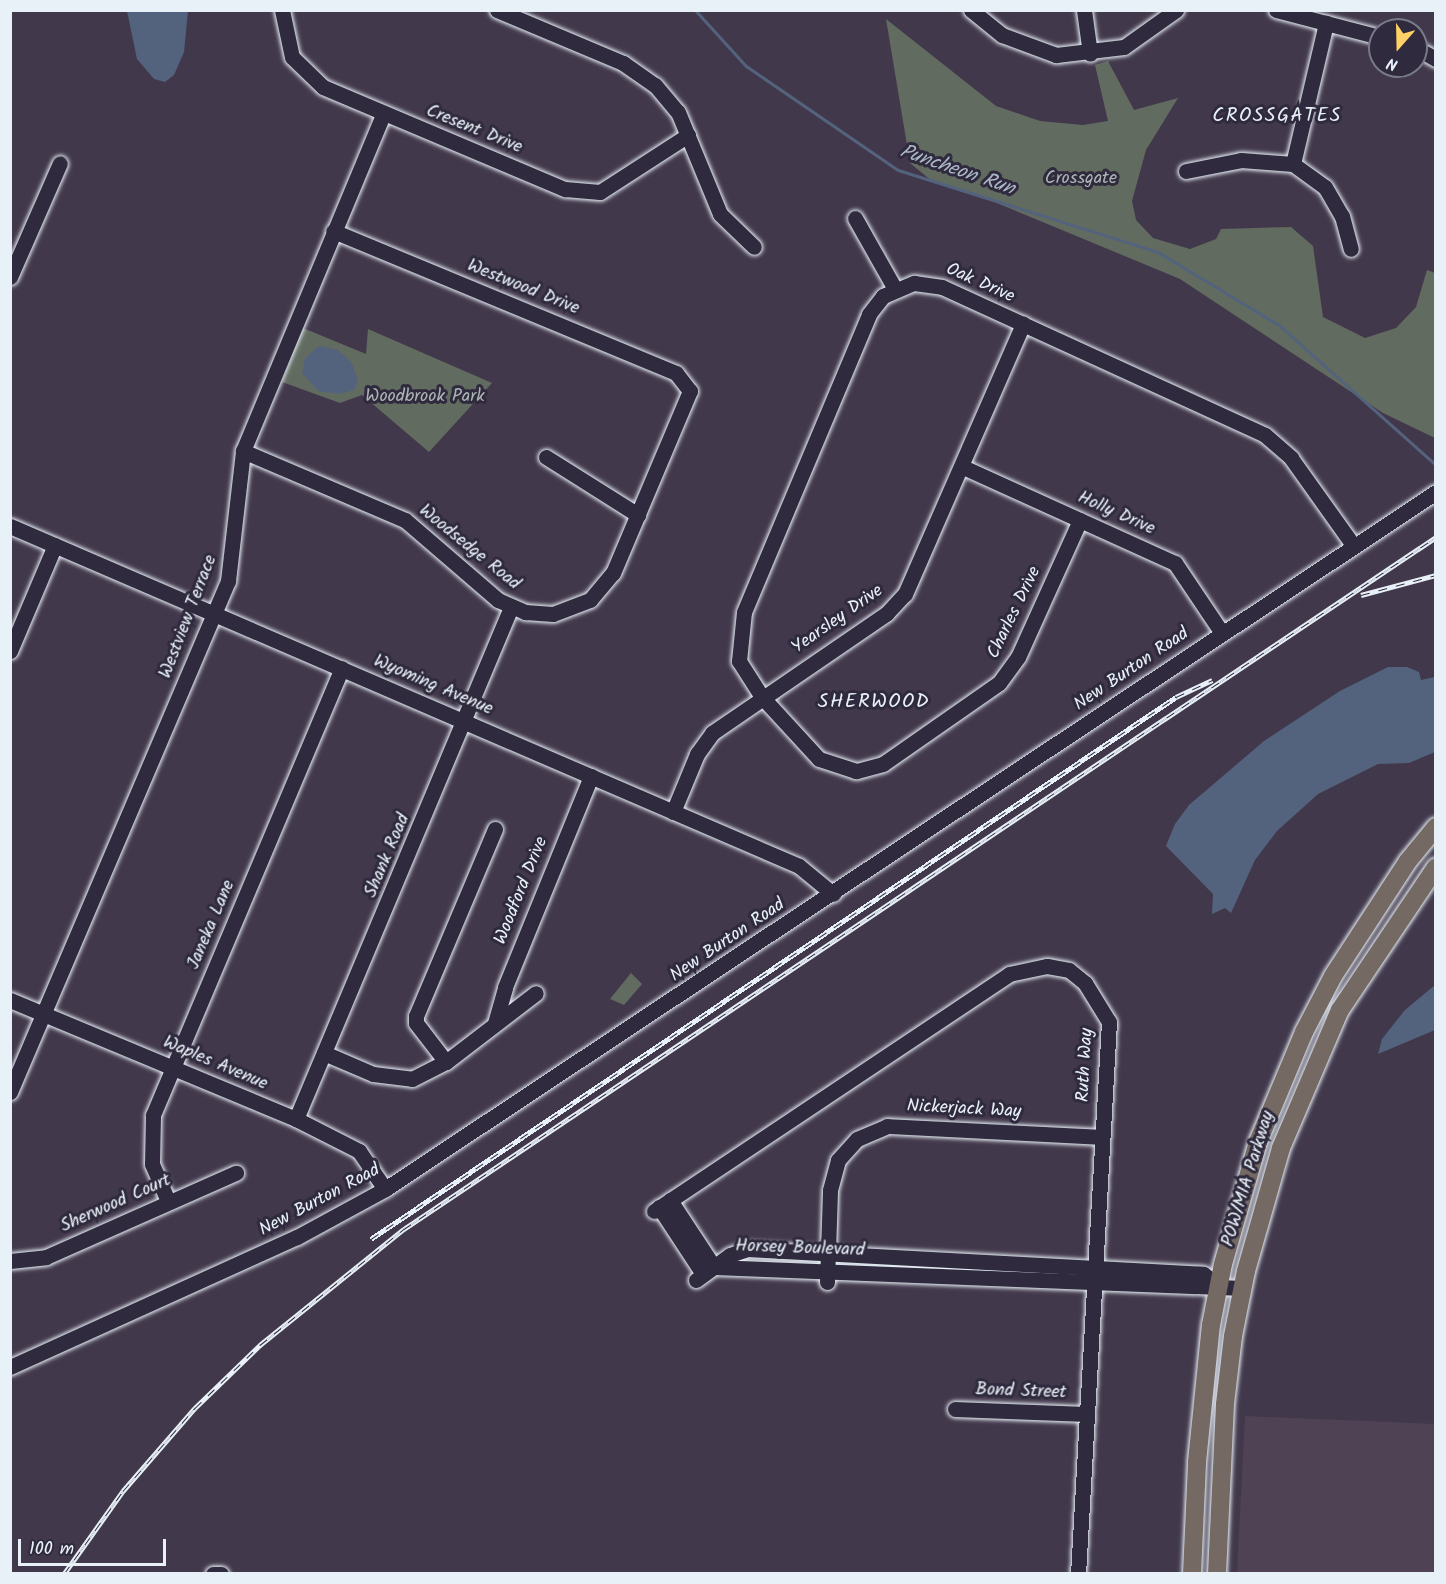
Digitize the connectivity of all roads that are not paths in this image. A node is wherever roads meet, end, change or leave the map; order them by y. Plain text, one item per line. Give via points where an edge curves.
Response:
1 (282, 10) edge
2 (497, 10) edge
3 (971, 10) edge
4 (1084, 10) edge
5 (1176, 10) edge
6 (1276, 10) edge
7 (1326, 23) junction
8 (1368, 34) edge
9 (1090, 54) junction
10 (383, 114) junction
11 (688, 135) junction
12 (60, 163) dead end
13 (1293, 164) junction
14 (1186, 171) dead end
15 (855, 218) dead end
16 (333, 231) junction
17 (754, 247) dead end
18 (1351, 249) dead end
19 (10, 277) edge
20 (895, 289) junction
21 (1023, 324) junction
22 (690, 391) joint
23 (243, 451) junction
24 (546, 457) dead end
25 (963, 467) junction
26 (1436, 492) edge
27 (638, 515) junction
28 (1080, 520) junction
29 (10, 526) edge
30 (55, 545) junction
31 (1353, 545) junction
32 (511, 607) junction
33 (214, 614) junction
34 (1222, 633) junction
35 (10, 651) edge
36 (342, 669) junction
37 (762, 697) junction
38 (465, 721) junction
39 (591, 776) junction
40 (673, 812) junction
41 (1436, 827) edge
42 (495, 829) dead end
43 (1436, 867) edge
44 (833, 894) junction
45 (536, 993) dead end
46 (10, 1000) edge
47 (44, 1014) junction
48 (495, 1023) junction
49 (324, 1053) junction
50 (446, 1062) junction
51 (173, 1067) junction
52 (10, 1092) edge
53 (296, 1119) junction
54 (1101, 1137) junction
55 (236, 1173) dead end
56 (385, 1189) junction
57 (168, 1201) junction
58 (10, 1261) edge
59 (827, 1268) junction
60 (704, 1274) joint
61 (1092, 1276) junction
62 (1219, 1285) junction
63 (1243, 1288) junction
64 (10, 1367) edge
65 (955, 1409) dead end
66 (1086, 1414) junction
67 (1078, 1574) edge
68 (1192, 1574) edge
69 (1216, 1574) edge

1 - 10 street, Cresent Drive via 292,57 310,78
2 - 11 street via 640,72 667,97
3 - 9 street via 1002,35 1044,52
4 - 9 street
5 - 9 street via 1124,47
6 - 7 street
7 - 8 street
7 - 13 street
10 - 11 street, Cresent Drive via 581,192 611,187
10 - 16 street, Westview Terrace
11 - 17 street via 720,213
12 - 19 street
13 - 14 street via 1241,160
13 - 18 street via 1325,187 1342,216
15 - 20 street
16 - 22 street, Westwood Drive via 676,373
16 - 23 street, Westview Terrace
20 - 21 street, Oak Drive via 914,283 942,287
20 - 37 street via 869,314 744,612 738,631 739,661
21 - 25 street, Yearsley Drive
21 - 31 street, Oak Drive via 1272,440 1291,458
22 - 27 street, Woodsedge Road
23 - 32 street, Woodsedge Road via 419,528
23 - 33 street, Westview Terrace via 235,550
24 - 27 street
25 - 28 street, Holly Drive
25 - 37 street, Yearsley Drive via 920,565 897,605
26 - 31 street, New Burton Road
27 - 32 street, Woodsedge Road via 613,573 590,600 553,614
28 - 34 street, Holly Drive via 1175,563
28 - 37 street, Charles Drive via 1018,657 1004,677 973,704 883,764 856,771 819,759
29 - 30 street, Wyoming Avenue
30 - 33 street, Wyoming Avenue
30 - 35 street
31 - 34 street, New Burton Road
32 - 38 street, Shank Road
33 - 36 street, Wyoming Avenue
33 - 47 street, Westview Terrace
34 - 44 street, New Burton Road
36 - 38 street, Wyoming Avenue
36 - 51 street, Janeka Lane
37 - 40 street, Yearsley Drive via 704,743
38 - 39 street, Wyoming Avenue
38 - 49 street, Shank Road
39 - 40 street, Wyoming Avenue
39 - 48 street, Woodford Drive via 505,987
40 - 44 street, Wyoming Avenue via 799,866
41 - 62 main road, POW/MIA Parkway via 1365,925 1304,1032 1258,1142
42 - 50 street via 416,1016 416,1023
43 - 63 main road, POW/MIA Parkway via 1376,951 1308,1078 1272,1178
44 - 56 street, New Burton Road
45 - 48 street
46 - 47 street, Waples Avenue
47 - 51 street, Waples Avenue
47 - 52 street, Westview Terrace
48 - 50 street
49 - 50 street via 393,1079 412,1079
49 - 53 street, Shank Road
51 - 53 street, Waples Avenue
51 - 57 street, Janeka Lane via 150,1132 152,1164
53 - 56 street, Waples Avenue via 359,1151
54 - 59 street, Nickerjack Way via 887,1126 857,1139 838,1160 830,1190
54 - 60 street, Ruth Way via 1109,1022 1098,999 1069,970 1028,967 961,1003 661,1206
54 - 61 street, Ruth Way
55 - 57 street, Sherwood Court
56 - 64 street, New Burton Road via 297,1237
57 - 58 street, Sherwood Court via 46,1257
59 - 60 street, Horsey Boulevard
59 - 61 street, Horsey Boulevard
61 - 62 street, Horsey Boulevard via 1203,1274
61 - 66 street, Ruth Way
62 - 63 street, Horsey Boulevard
62 - 68 main road, POW/MIA Parkway via 1202,1394
63 - 69 main road, POW/MIA Parkway via 1225,1404
65 - 66 street, Bond Street
66 - 67 street, Ruth Way

